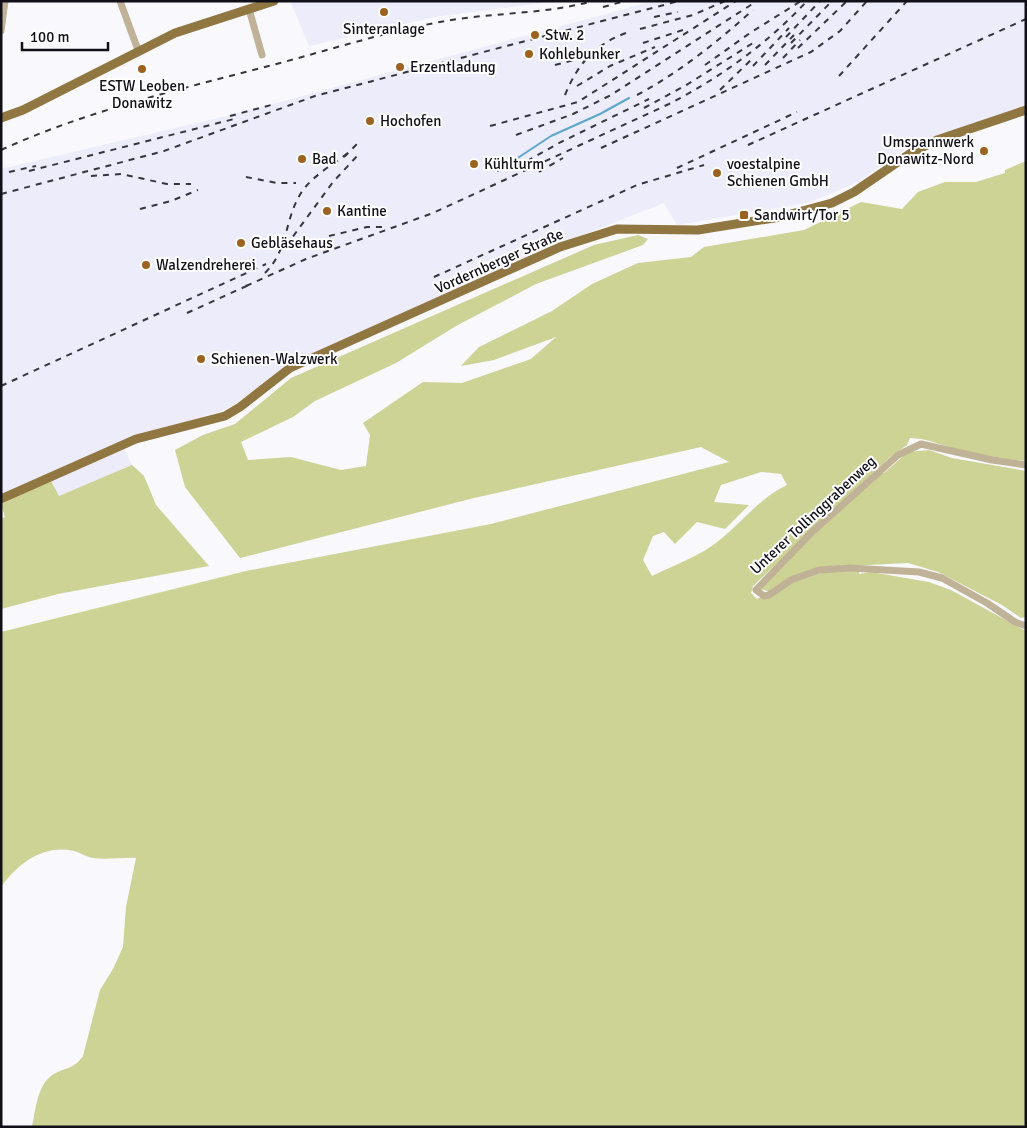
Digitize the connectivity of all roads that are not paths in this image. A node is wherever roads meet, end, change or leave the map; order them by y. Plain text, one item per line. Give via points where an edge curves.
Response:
1 (5, 1) edge
2 (120, 1) edge
3 (274, 1) edge
4 (248, 9) junction
5 (1, 31) edge
6 (138, 50) junction
7 (262, 55) dead end
8 (1026, 110) edge
9 (1, 118) edge
10 (1026, 465) edge
11 (1, 499) edge
12 (1026, 626) edge

1 - 5 street
2 - 6 street
3 - 4 main road
4 - 6 main road via 175,33
4 - 7 street
6 - 9 main road via 23,110
8 - 11 main road, Vordernberger Straße via 937,140 832,203 780,217 698,230 616,229 560,247 290,368 225,416 136,439
10 - 12 street, Unterer Tollinggrabenweg via 921,444 910,448 898,455 811,533 756,590 764,596 769,595 796,577 829,569 919,572 942,578

